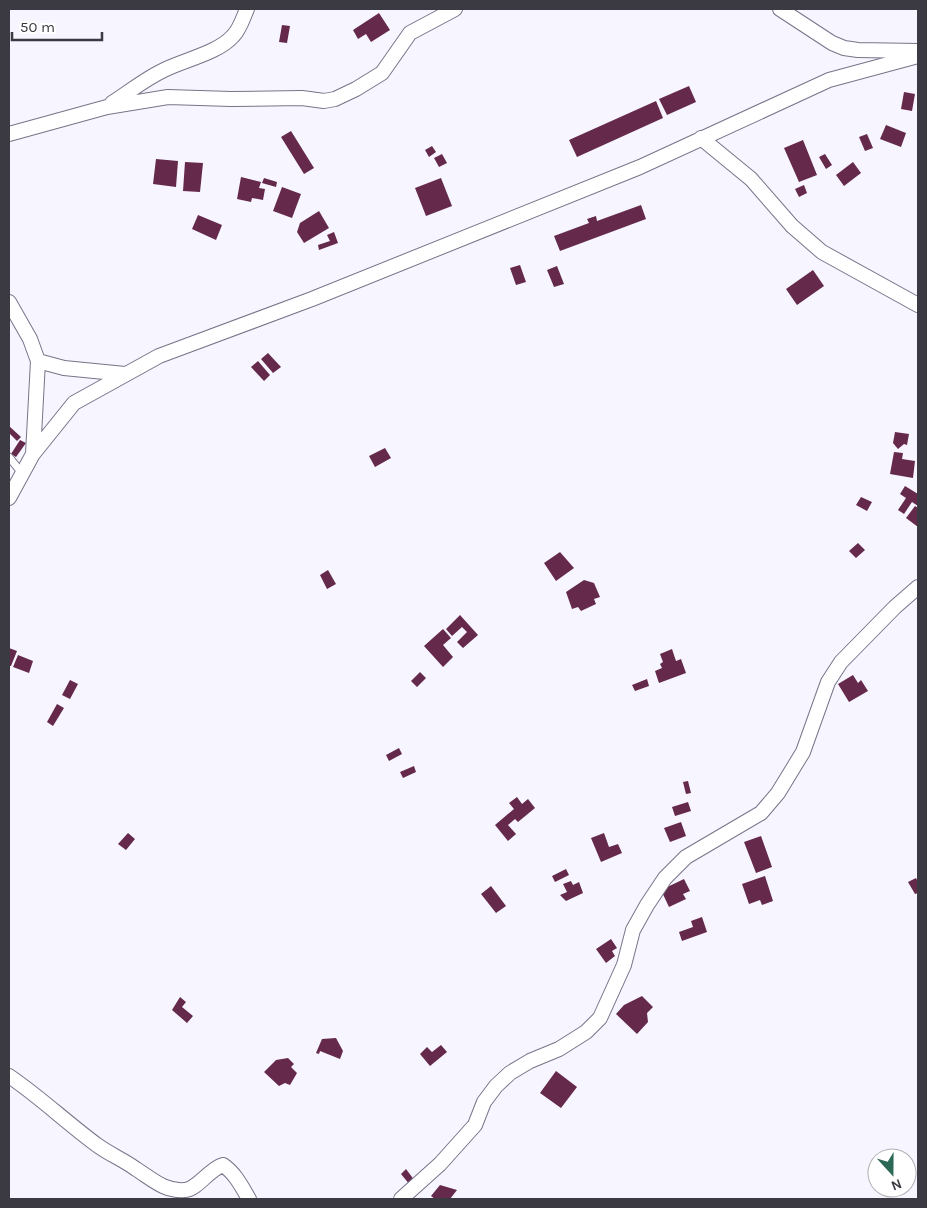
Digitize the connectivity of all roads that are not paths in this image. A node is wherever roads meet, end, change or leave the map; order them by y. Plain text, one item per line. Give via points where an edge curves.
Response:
1 (247, 9) edge
2 (454, 9) edge
3 (780, 9) edge
4 (918, 51) edge
5 (918, 56) edge
6 (107, 107) junction
7 (9, 134) edge
8 (701, 138) junction
9 (9, 302) edge
10 (918, 305) edge
11 (38, 361) junction
12 (125, 374) junction
13 (33, 454) junction
14 (9, 457) edge
15 (21, 472) junction
16 (9, 498) edge
17 (918, 587) edge
18 (9, 1076) edge
19 (249, 1199) edge
20 (401, 1199) edge

1 - 6 street via 228,41 153,76
2 - 6 street via 410,34 382,73 336,99 168,97
3 - 4 street via 832,44 844,48
5 - 8 street via 829,80
6 - 7 street
8 - 10 street via 751,179 808,242
8 - 12 street via 640,167 477,234 159,356
9 - 11 street via 30,339
11 - 12 street via 64,368
11 - 13 street
12 - 13 street via 74,403
13 - 15 street
14 - 15 lane
15 - 16 street
17 - 20 street via 837,669 828,682 803,752 778,793 761,813 686,857 665,878 633,930 624,965 600,1018 586,1032 559,1049 510,1073 484,1102 475,1125 440,1164
18 - 19 street via 98,1146 160,1185 188,1189 223,1165 230,1170

